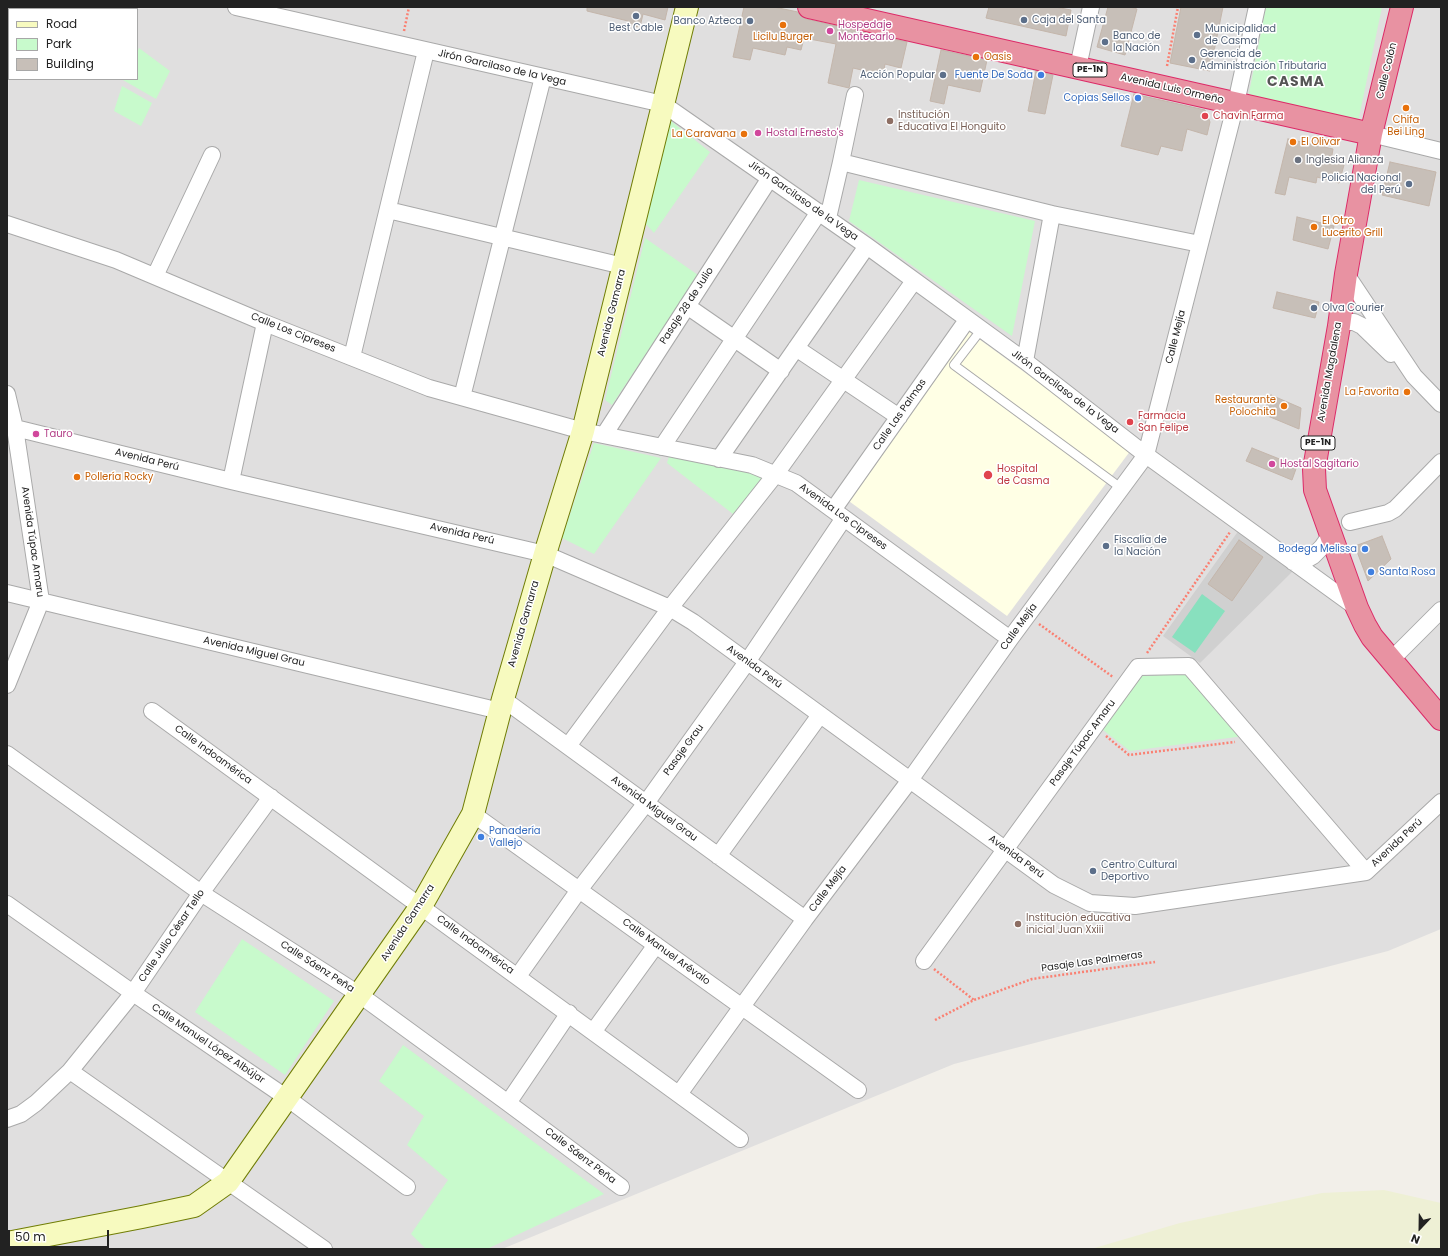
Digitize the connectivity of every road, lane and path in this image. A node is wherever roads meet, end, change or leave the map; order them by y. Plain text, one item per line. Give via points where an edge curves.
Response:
1 (236, 7) edge
2 (409, 7) edge
3 (687, 7) edge
4 (809, 7) edge
5 (1091, 7) edge
6 (1178, 7) edge
7 (1257, 7) edge
8 (1402, 7) edge
9 (401, 45) junction
10 (426, 51) junction
11 (1167, 66) dead end
12 (1078, 67) junction
13 (542, 77) junction
14 (855, 95) dead end
15 (1236, 103) junction
16 (663, 104) junction
17 (1371, 134) junction
18 (1441, 151) edge
19 (212, 155) dead end
20 (840, 162) junction
21 (770, 178) junction
22 (388, 210) junction
23 (1052, 214) junction
24 (824, 215) junction
25 (7, 224) edge
26 (502, 237) junction
27 (1200, 244) junction
28 (867, 246) junction
29 (623, 266) junction
30 (1346, 274) junction
31 (155, 276) junction
32 (914, 281) junction
33 (688, 306) junction
34 (967, 320) junction
35 (264, 323) junction
36 (1339, 326) junction
37 (982, 330) junction
38 (734, 338) junction
39 (796, 348) junction
40 (352, 357) junction
41 (1025, 361) junction
42 (780, 371) junction
43 (1414, 376) junction
44 (844, 379) junction
45 (7, 394) edge
46 (462, 397) junction
47 (1441, 404) edge
48 (899, 417) junction
49 (11, 427) edge
50 (583, 430) junction
51 (604, 435) junction
52 (662, 447) junction
53 (1146, 455) junction
54 (719, 459) junction
55 (1441, 462) edge
56 (775, 475) junction
57 (231, 481) junction
58 (1121, 488) junction
59 (839, 514) junction
60 (1237, 521) junction
61 (1350, 522) dead end
62 (1331, 534) junction
63 (544, 554) junction
64 (1293, 562) junction
65 (7, 593) edge
66 (41, 601) junction
67 (670, 608) junction
68 (1357, 608) junction
69 (1441, 610) edge
70 (1027, 615) junction
71 (1010, 639) junction
72 (1391, 660) junction
73 (747, 662) junction
74 (1138, 667) junction
75 (7, 685) edge
76 (1124, 686) junction
77 (501, 705) junction
78 (152, 711) dead end
79 (820, 715) junction
80 (1441, 720) edge
81 (1094, 727) junction
82 (1253, 740) junction
83 (568, 746) junction
84 (7, 754) edge
85 (910, 780) junction
86 (271, 797) junction
87 (1441, 802) edge
88 (646, 803) junction
89 (473, 814) junction
90 (1005, 850) junction
91 (718, 856) junction
92 (1366, 872) junction
93 (579, 890) junction
94 (201, 893) junction
95 (7, 904) edge
96 (421, 906) junction
97 (805, 920) junction
98 (656, 945) junction
99 (924, 961) joint
100 (1155, 962) dead end
101 (518, 976) junction
102 (133, 993) junction
103 (360, 995) junction
104 (974, 1000) junction
105 (742, 1007) junction
106 (569, 1013) junction
107 (935, 1020) dead end
108 (593, 1032) junction
109 (70, 1071) junction
110 (858, 1090) dead end
111 (678, 1094) junction
112 (287, 1098) junction
113 (508, 1103) junction
114 (7, 1119) edge
115 (740, 1139) dead end
116 (228, 1182) junction
117 (407, 1187) dead end
118 (621, 1187) dead end
119 (7, 1243) edge
120 (324, 1249) edge

1 - 9 street, Jirón Garcilaso de la Vega
2 - 9 path
3 - 16 street, Avenida Gamarra
4 - 12 highway, Avenida Luis Ormeño / PE-1N
5 - 12 street
6 - 11 path
7 - 15 street, Calle Mejía
8 - 17 highway, Calle Colón / PE-1N
9 - 10 street, Jirón Garcilaso de la Vega
10 - 13 street, Jirón Garcilaso de la Vega
10 - 22 street
12 - 15 highway, Avenida Luis Ormeño / PE-1N
13 - 16 street, Jirón Garcilaso de la Vega
13 - 26 street
14 - 20 street
15 - 17 highway, Avenida Luis Ormeño / PE-1N
15 - 27 street, Calle Mejía
16 - 21 street, Jirón Garcilaso de la Vega
16 - 29 street, Avenida Gamarra
17 - 18 street
17 - 30 highway, Avenida Magdalena / PE-1N
19 - 31 street
20 - 23 street
20 - 24 street
21 - 24 street, Jirón Garcilaso de la Vega
21 - 33 street, Pasaje 28 de Julio
22 - 26 street
22 - 40 street
23 - 27 street
23 - 41 street
24 - 28 street, Jirón Garcilaso de la Vega
24 - 38 street
25 - 31 street, Calle Los Cipreses via 116,260
26 - 29 street
26 - 46 street
27 - 53 street, Calle Mejía
28 - 32 street, Jirón Garcilaso de la Vega
28 - 39 street
29 - 50 street, Avenida Gamarra
30 - 36 highway, Avenida Magdalena / PE-1N
30 - 43 street
31 - 35 street, Calle Los Cipreses
32 - 34 street, Jirón Garcilaso de la Vega
32 - 44 street
33 - 38 street
33 - 51 street, Pasaje 28 de Julio
34 - 37 street, Jirón Garcilaso de la Vega
34 - 48 street, Calle Las Palmas
35 - 40 street, Calle Los Cipreses
35 - 57 street
36 - 43 street via 1346,322 1354,322 1362,326
36 - 62 highway, Avenida Magdalena / PE-1N via 1314,469 1315,490
37 - 41 street, Jirón Garcilaso de la Vega
37 - 58 lane via 954,365
38 - 42 street
38 - 52 street
39 - 42 street
39 - 44 street
40 - 46 street, Calle Los Cipreses via 429,388
41 - 53 street, Jirón Garcilaso de la Vega
42 - 54 street
43 - 47 street
44 - 48 street
44 - 56 street
45 - 49 street, Avenida Túpac Amaru
46 - 50 street, Calle Los Cipreses
48 - 59 street, Calle Las Palmas
49 - 57 street, Avenida Perú
49 - 66 street, Avenida Túpac Amaru
50 - 51 street, Avenida Los Cipreses
50 - 63 street, Avenida Gamarra
51 - 52 street, Avenida Los Cipreses
52 - 54 street, Avenida Los Cipreses
53 - 58 street, Calle Mejía
53 - 60 street, Jirón Garcilaso de la Vega
54 - 56 street, Avenida Los Cipreses via 752,465
55 - 61 street via 1395,509
56 - 59 street, Avenida Los Cipreses via 796,483
56 - 67 street
57 - 63 street, Avenida Perú
58 - 70 street, Calle Mejía
59 - 71 street, Avenida Los Cipreses
59 - 73 street, Pasaje Grau
60 - 64 street, Jirón Garcilaso de la Vega
60 - 74 path
62 - 64 street via 1313,556
62 - 68 highway, Avenida Magdalena / PE-1N
63 - 67 street, Avenida Perú
63 - 77 street, Avenida Gamarra
64 - 68 street, Jirón Garcilaso de la Vega
65 - 66 street, Avenida Miguel Grau
66 - 75 street, Avenida Túpac Amaru
66 - 77 street, Avenida Miguel Grau
67 - 73 street, Avenida Perú
67 - 83 street
68 - 72 highway, Avenida Magdalena / PE-1N via 1372,637
69 - 72 street
70 - 71 street, Calle Mejía
70 - 76 path
71 - 85 street, Calle Mejía
72 - 80 highway, Avenida Magdalena / PE-1N
73 - 79 street, Avenida Perú
73 - 88 street, Pasaje Grau
74 - 76 street, Pasaje Túpac Amaru
74 - 82 street via 1189,666
76 - 81 street, Pasaje Túpac Amaru
77 - 83 street, Avenida Miguel Grau
77 - 89 street, Avenida Gamarra
78 - 86 street, Calle Indoamérica
79 - 85 street, Avenida Perú
79 - 91 street
81 - 82 path via 1129,755
81 - 90 street, Pasaje Túpac Amaru
82 - 92 street
83 - 88 street, Avenida Miguel Grau
84 - 94 street, Calle Sáenz Peña
85 - 90 street, Avenida Perú
85 - 97 street, Calle Mejía
86 - 94 street, Calle Julio César Tello
86 - 96 street, Calle Indoamérica
87 - 92 street, Avenida Perú
88 - 91 street, Avenida Miguel Grau
88 - 93 street, Pasaje Grau
89 - 93 street, Calle Manuel Arévalo
89 - 96 street, Avenida Gamarra
90 - 92 street, Avenida Perú via 1054,885 1090,903 1135,906
90 - 99 street, Pasaje Túpac Amaru
91 - 97 street, Avenida Miguel Grau
93 - 98 street, Calle Manuel Arévalo
93 - 101 street, Pasaje Grau
94 - 102 street, Calle Julio César Tello
94 - 103 street, Calle Sáenz Peña
95 - 102 street, Calle Manuel López Albújar
96 - 101 street, Calle Indoamérica
96 - 103 street, Avenida Gamarra
97 - 105 street, Calle Mejía
98 - 105 street, Calle Manuel Arévalo
98 - 108 street
99 - 104 path
100 - 104 path, Pasaje Las Palmeras via 1032,979
101 - 106 street, Calle Indoamérica
102 - 109 street, Calle Julio César Tello
102 - 112 street, Calle Manuel López Albújar
103 - 112 street, Avenida Gamarra
103 - 113 street, Calle Sáenz Peña
104 - 107 path, Pasaje Las Palmeras
105 - 110 street, Calle Manuel Arévalo
105 - 111 street, Calle Mejía
106 - 108 street, Calle Indoamérica
106 - 113 street
108 - 111 street, Calle Indoamérica
109 - 114 street, Calle Julio César Tello via 36,1104
109 - 116 street
111 - 115 street, Calle Indoamérica
112 - 116 street, Avenida Gamarra
112 - 117 street, Calle Manuel López Albújar
113 - 118 street, Calle Sáenz Peña
116 - 119 street, Avenida Gamarra via 194,1206
116 - 120 street

